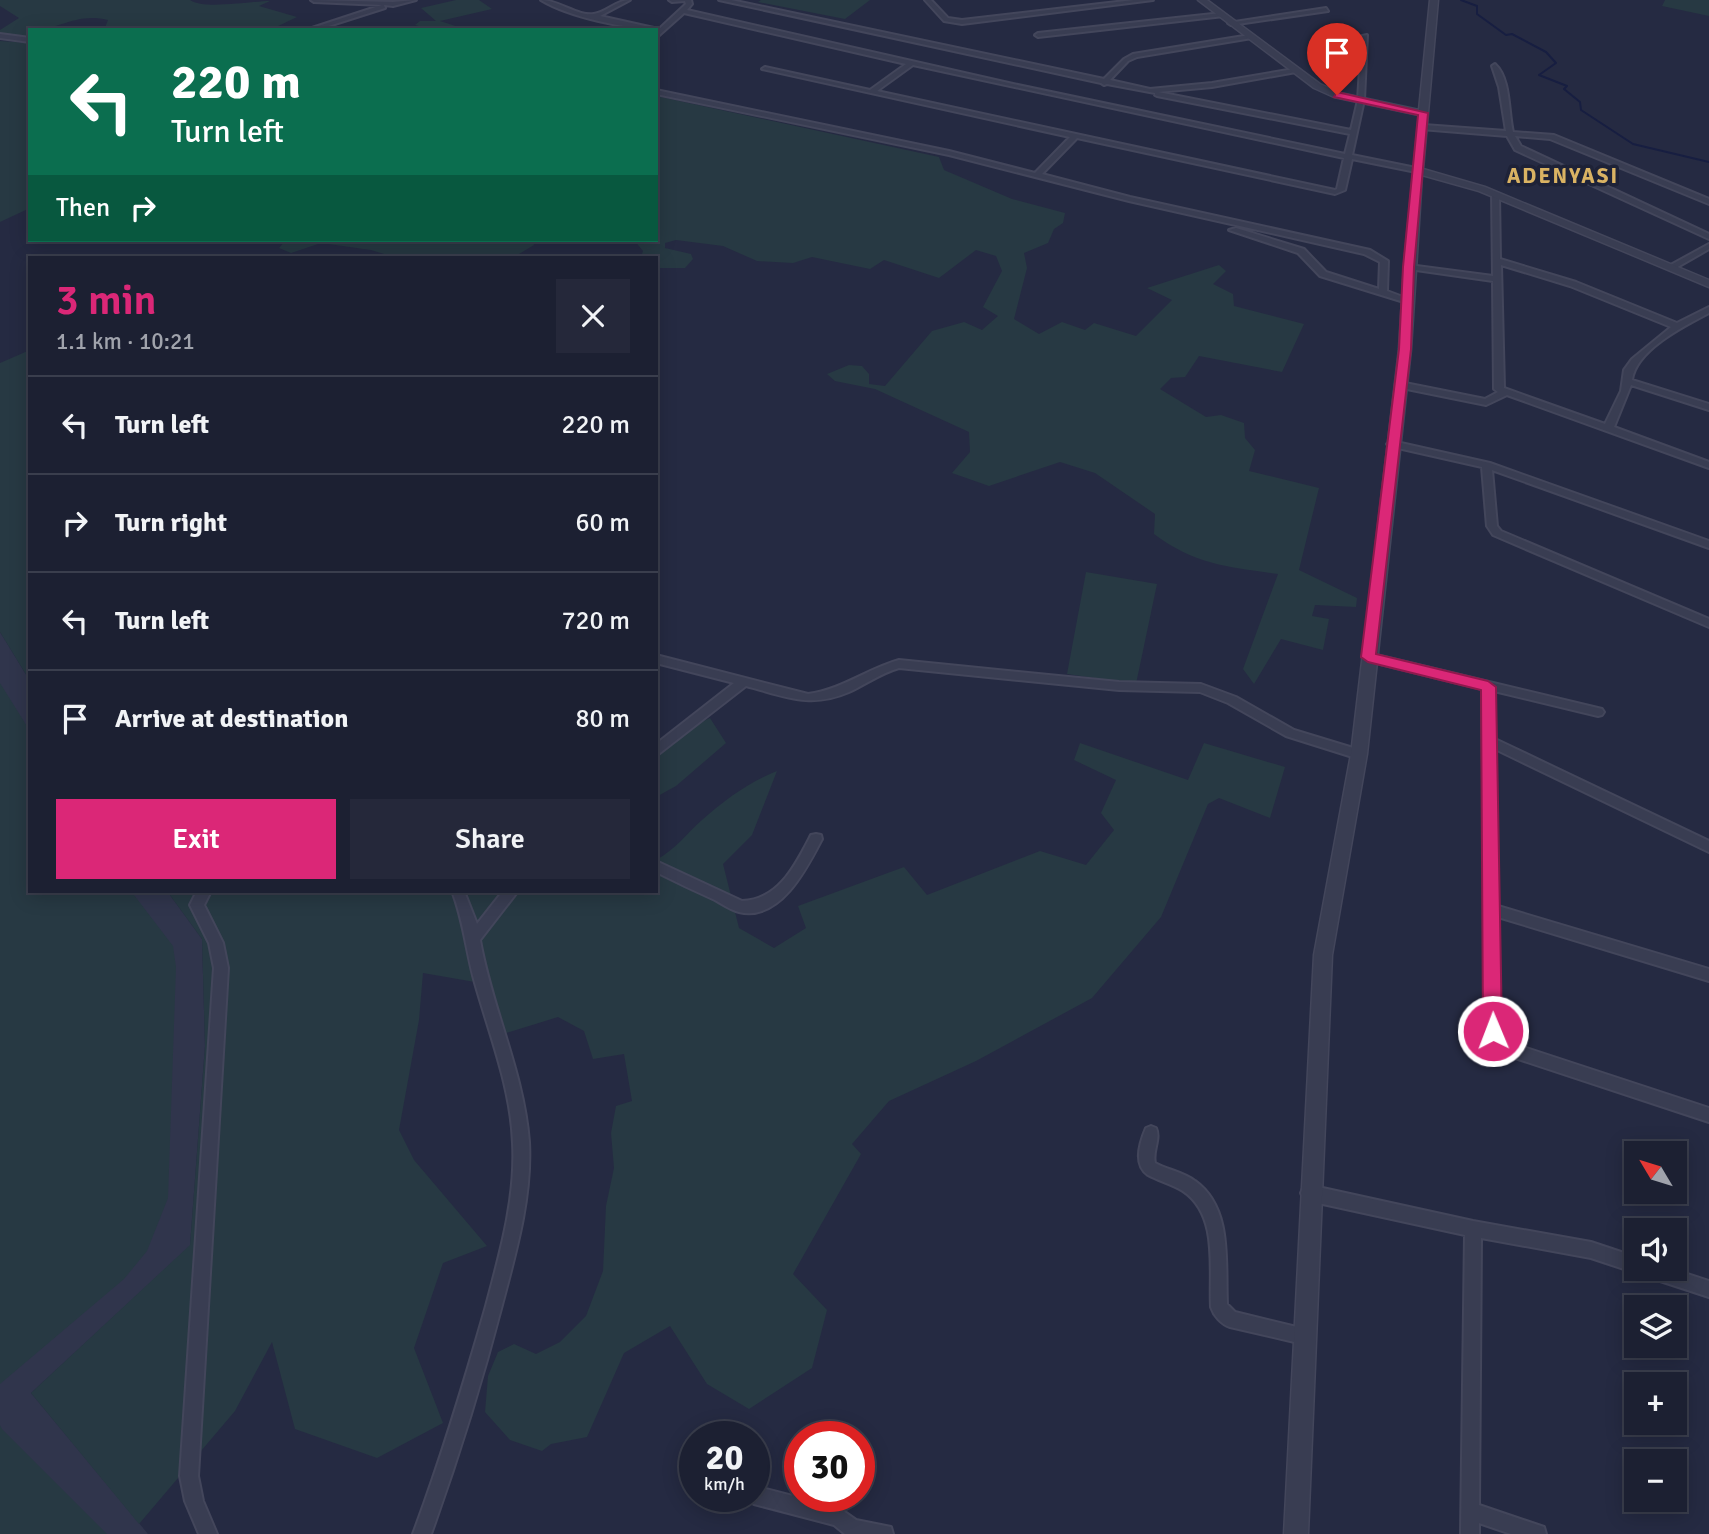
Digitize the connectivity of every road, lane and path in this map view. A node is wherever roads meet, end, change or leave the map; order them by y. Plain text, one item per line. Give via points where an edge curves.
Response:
1 (314, 0) edge
2 (413, 0) edge
3 (544, 0) edge
4 (627, 0) edge
5 (672, 0) edge
6 (685, 0) edge
7 (722, 0) edge
8 (928, 0) edge
9 (1150, 0) edge
10 (1202, 0) edge
11 (1434, 0) edge
12 (1106, 3) edge
13 (393, 4) junction
14 (1326, 10) dead end
15 (684, 11) junction
16 (1222, 15) junction
17 (595, 16) junction
18 (1231, 23) junction
19 (315, 28) edge
20 (642, 28) edge
21 (658, 31) edge
22 (1038, 35) dead end
23 (0, 36) edge
24 (1365, 36) dead end
25 (1250, 37) junction
26 (28, 40) edge
27 (913, 62) junction
28 (1495, 66) dead end
29 (765, 69) dead end
30 (1294, 71) junction
31 (1104, 83) junction
32 (873, 91) junction
33 (1146, 91) junction
34 (658, 92) edge
35 (1360, 100) junction
36 (1128, 110) junction
37 (1424, 120) junction
38 (1352, 132) junction
39 (1510, 134) junction
40 (1074, 138) junction
41 (1349, 156) junction
42 (1418, 172) junction
43 (1037, 175) junction
44 (1495, 194) junction
45 (1709, 202) edge
46 (1233, 230) dead end
47 (1709, 237) edge
48 (1709, 246) edge
49 (1497, 261) junction
50 (1409, 267) junction
51 (1671, 267) junction
52 (1498, 279) junction
53 (1709, 284) edge
54 (1383, 293) junction
55 (1407, 300) junction
56 (1709, 310) edge
57 (1698, 316) junction
58 (1709, 321) edge
59 (1677, 326) junction
60 (1627, 381) junction
61 (1400, 385) junction
62 (1504, 392) junction
63 (1709, 407) edge
64 (1608, 429) junction
65 (1392, 444) junction
66 (1487, 465) junction
67 (1709, 465) edge
68 (1709, 545) edge
69 (1709, 623) edge
70 (1368, 657) junction
71 (658, 660) edge
72 (744, 682) junction
73 (1488, 687) junction
74 (1598, 712) dead end
75 (1490, 742) junction
76 (658, 749) edge
77 (1359, 754) junction
78 (816, 839) dead end
79 (1709, 847) edge
80 (658, 867) edge
81 (203, 893) edge
82 (459, 893) edge
83 (509, 893) edge
84 (1492, 910) junction
85 (474, 938) junction
86 (1709, 975) edge
87 (1709, 1115) edge
88 (1151, 1133) dead end
89 (1310, 1193) junction
90 (1473, 1229) junction
91 (1624, 1261) edge
92 (1685, 1281) edge
93 (1709, 1289) edge
94 (1303, 1336) junction
95 (770, 1499) edge
96 (1471, 1511) junction
97 (851, 1531) edge
98 (208, 1534) edge
99 (422, 1534) edge
100 (884, 1534) edge
101 (1296, 1534) edge
102 (1470, 1534) edge
103 (1537, 1534) edge

1 - 13 street
2 - 13 street
3 - 17 street
4 - 17 street
5 - 6 street
6 - 15 street via 689,4
7 - 31 street
8 - 12 street via 946,20 962,22
9 - 12 street
10 - 16 street
11 - 37 street
13 - 19 street
14 - 18 street
15 - 21 street
15 - 27 street
16 - 18 street
16 - 22 street
17 - 20 street
18 - 25 street
23 - 26 street
24 - 35 street
25 - 30 street
25 - 31 street via 1135,55
27 - 32 street
27 - 36 street
28 - 39 street via 1504,85
29 - 32 street
30 - 33 street
30 - 35 street via 1327,91
31 - 33 street
32 - 40 street
33 - 36 street
33 - 38 street
34 - 43 street
35 - 37 street
35 - 38 street
36 - 41 street
37 - 39 street
37 - 42 street
38 - 41 street
39 - 45 street via 1551,137
39 - 47 street via 1518,148
40 - 41 street via 1327,192 1341,190
40 - 43 street
41 - 42 street
42 - 44 street
42 - 50 street
43 - 54 street via 1367,252 1384,261
44 - 49 street
44 - 51 street
46 - 54 street via 1290,246 1323,274
48 - 51 street
49 - 52 street
49 - 59 street via 1573,284
50 - 52 street
50 - 55 street
51 - 53 street
52 - 62 street via 1498,384
54 - 55 street
55 - 61 street
56 - 57 street
57 - 58 street
57 - 59 street
59 - 60 street via 1636,359
60 - 63 street
60 - 64 street
61 - 62 street via 1486,402
61 - 65 street
62 - 64 street
64 - 67 street
65 - 66 street
65 - 70 street
66 - 68 street
66 - 69 street via 1492,526 1497,533
70 - 73 street
70 - 77 street
71 - 72 street
72 - 76 street
72 - 77 street via 800,698 831,696 899,664 1119,686 1191,687 1232,700 1290,733
73 - 74 street
73 - 75 street
75 - 79 street
75 - 84 street
77 - 89 street via 1323,955
78 - 80 street via 797,875 766,904 753,909
81 - 98 street via 197,905 216,943 221,968 189,1476
82 - 85 street
83 - 85 street
84 - 86 street
84 - 87 street via 1493,1031 1497,1041 1506,1048
85 - 99 street via 478,969 507,1067 521,1142 520,1178 515,1223 477,1370
88 - 94 street via 1148,1167 1191,1186 1210,1208 1216,1227 1219,1307 1230,1320
89 - 90 street
89 - 94 street
90 - 91 street via 1591,1250
90 - 96 street
92 - 93 street
94 - 101 street
95 - 97 street via 839,1517
96 - 102 street
96 - 103 street
97 - 100 street

